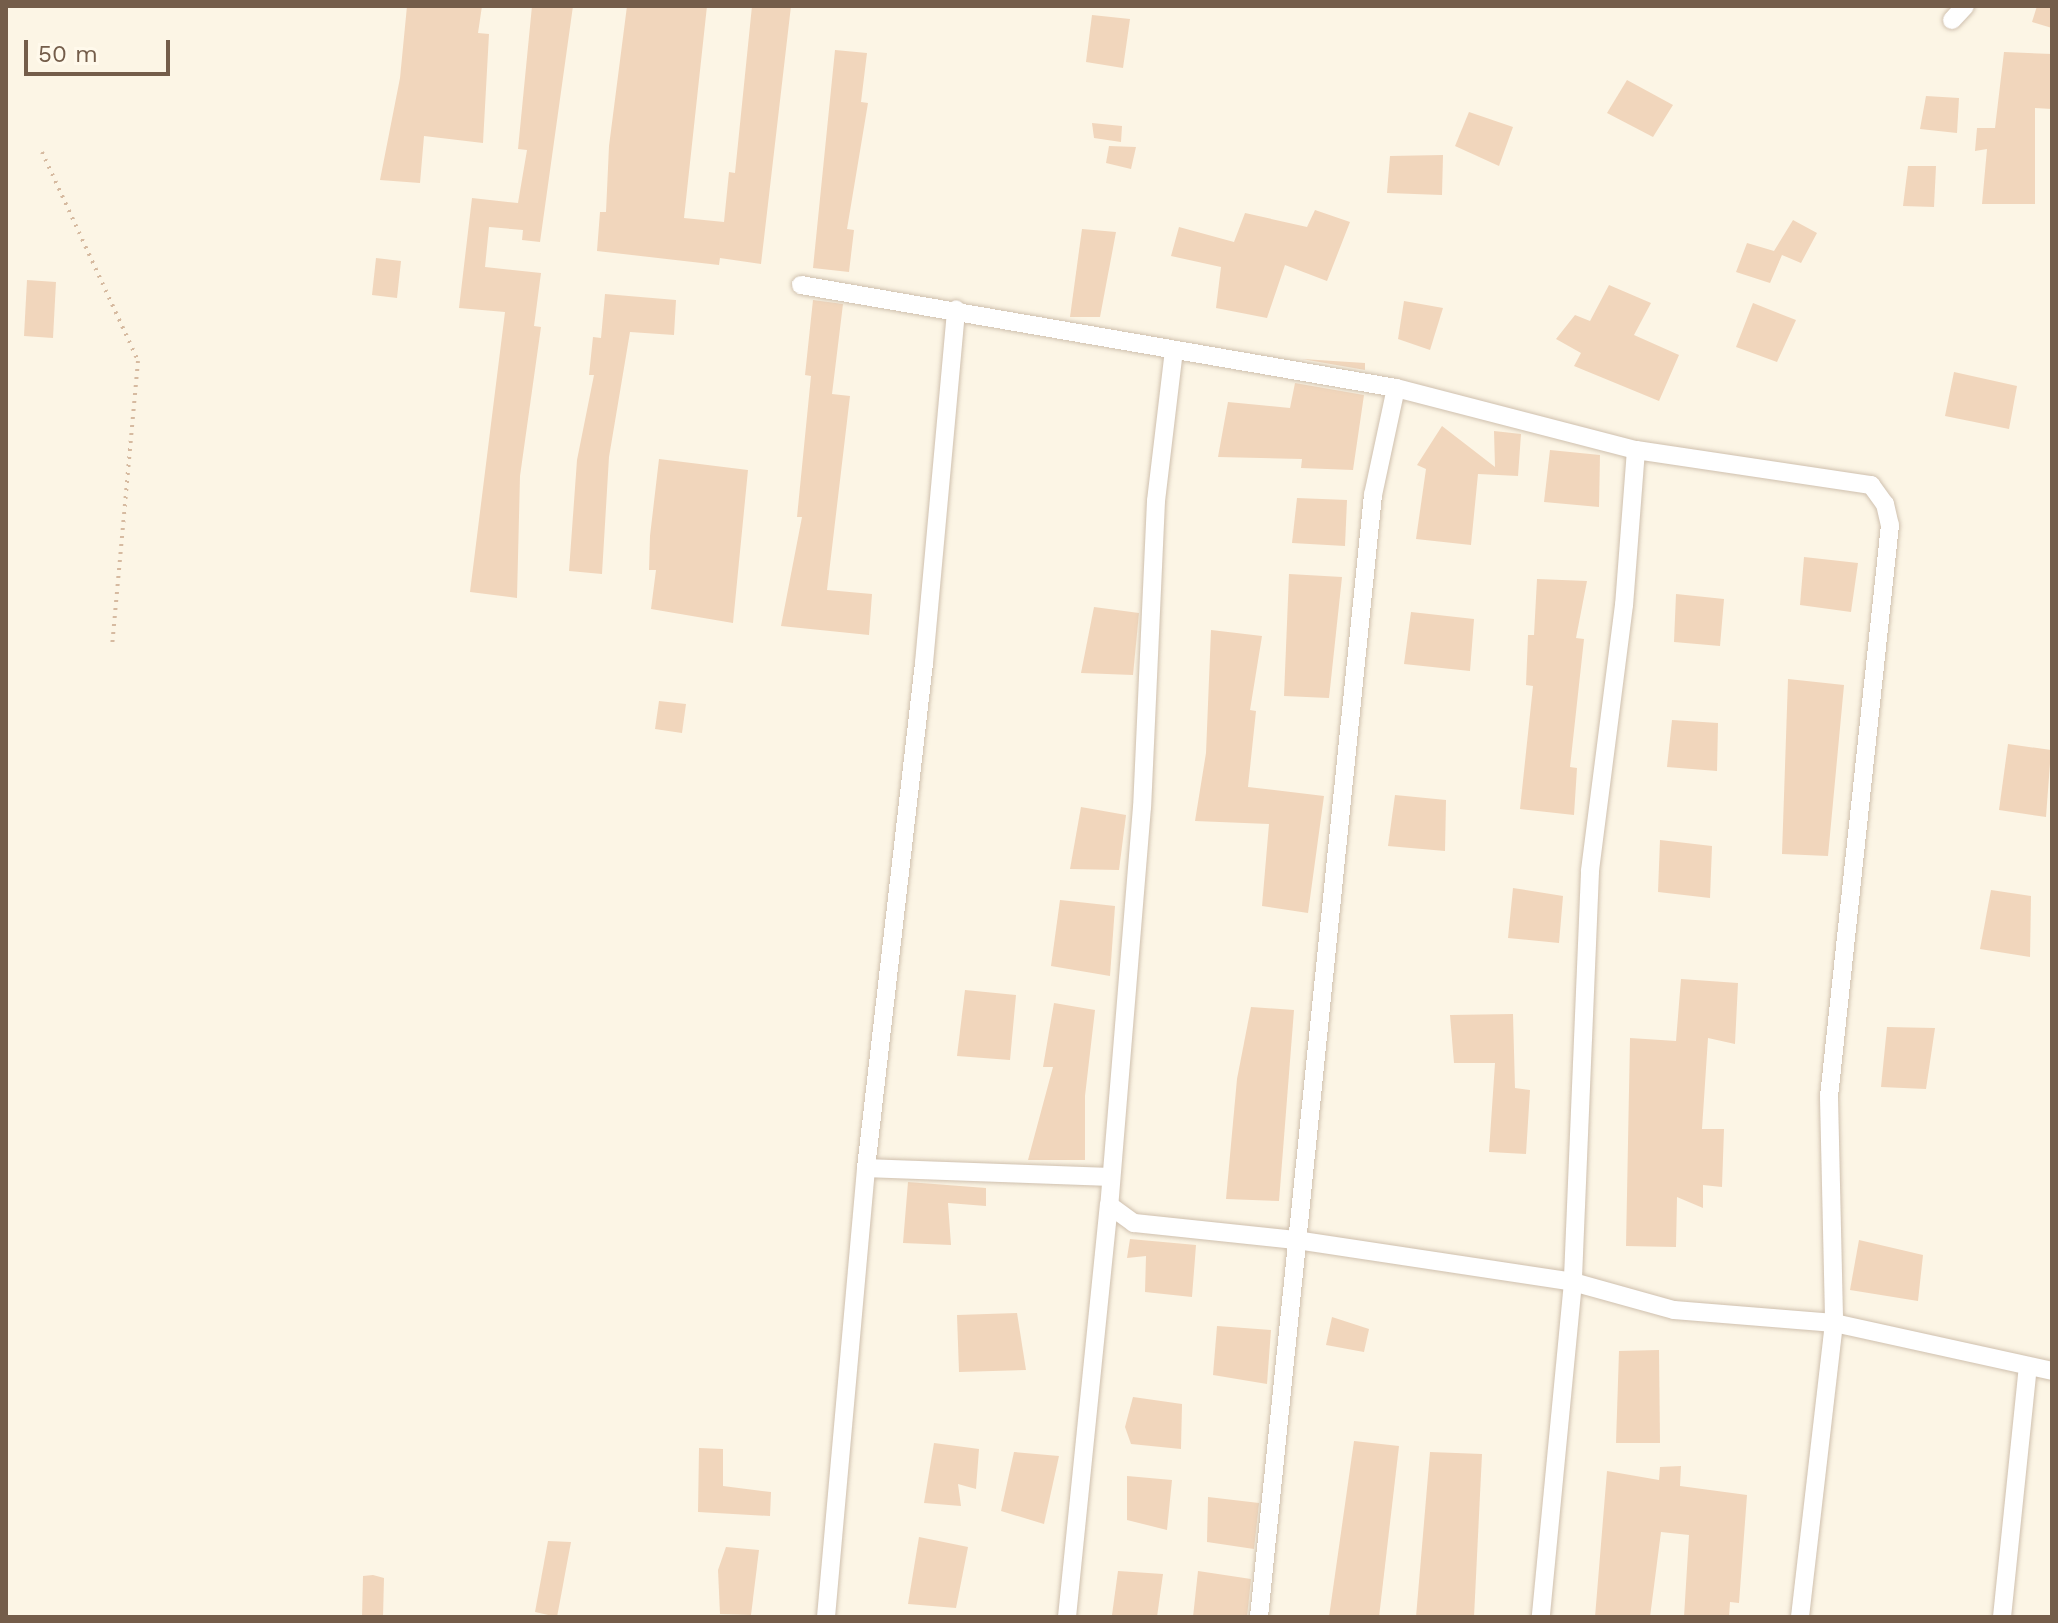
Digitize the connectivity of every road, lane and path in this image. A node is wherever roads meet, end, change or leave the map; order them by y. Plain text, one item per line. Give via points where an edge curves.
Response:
1 (42, 152) dead end
2 (801, 285) dead end
3 (956, 309) junction
4 (1174, 350) junction
5 (1396, 388) junction
6 (1636, 450) junction
7 (112, 647) dead end
8 (866, 1168) junction
9 (1109, 1177) junction
10 (1109, 1205) junction
11 (1296, 1240) junction
12 (1573, 1282) junction
13 (1834, 1323) junction
14 (2028, 1367) junction
15 (2052, 1371) edge
16 (826, 1617) edge
17 (1067, 1617) edge
18 (1259, 1617) edge
19 (1541, 1617) edge
20 (1800, 1617) edge
21 (2002, 1617) edge

1 - 7 path via 138,361
2 - 3 street
3 - 4 street
3 - 8 street via 924,663
4 - 5 street
4 - 9 street via 1156,501 1142,807
5 - 6 street
5 - 11 street via 1373,495
6 - 12 street via 1624,605 1590,872
6 - 13 street via 1871,485 1885,504 1890,525 1829,1097
8 - 9 street
8 - 16 street
9 - 10 street
10 - 11 street via 1134,1223
10 - 17 street
11 - 12 street
11 - 18 street
12 - 13 street via 1674,1310
12 - 19 street
13 - 14 street
13 - 20 street
14 - 15 street
14 - 21 street

